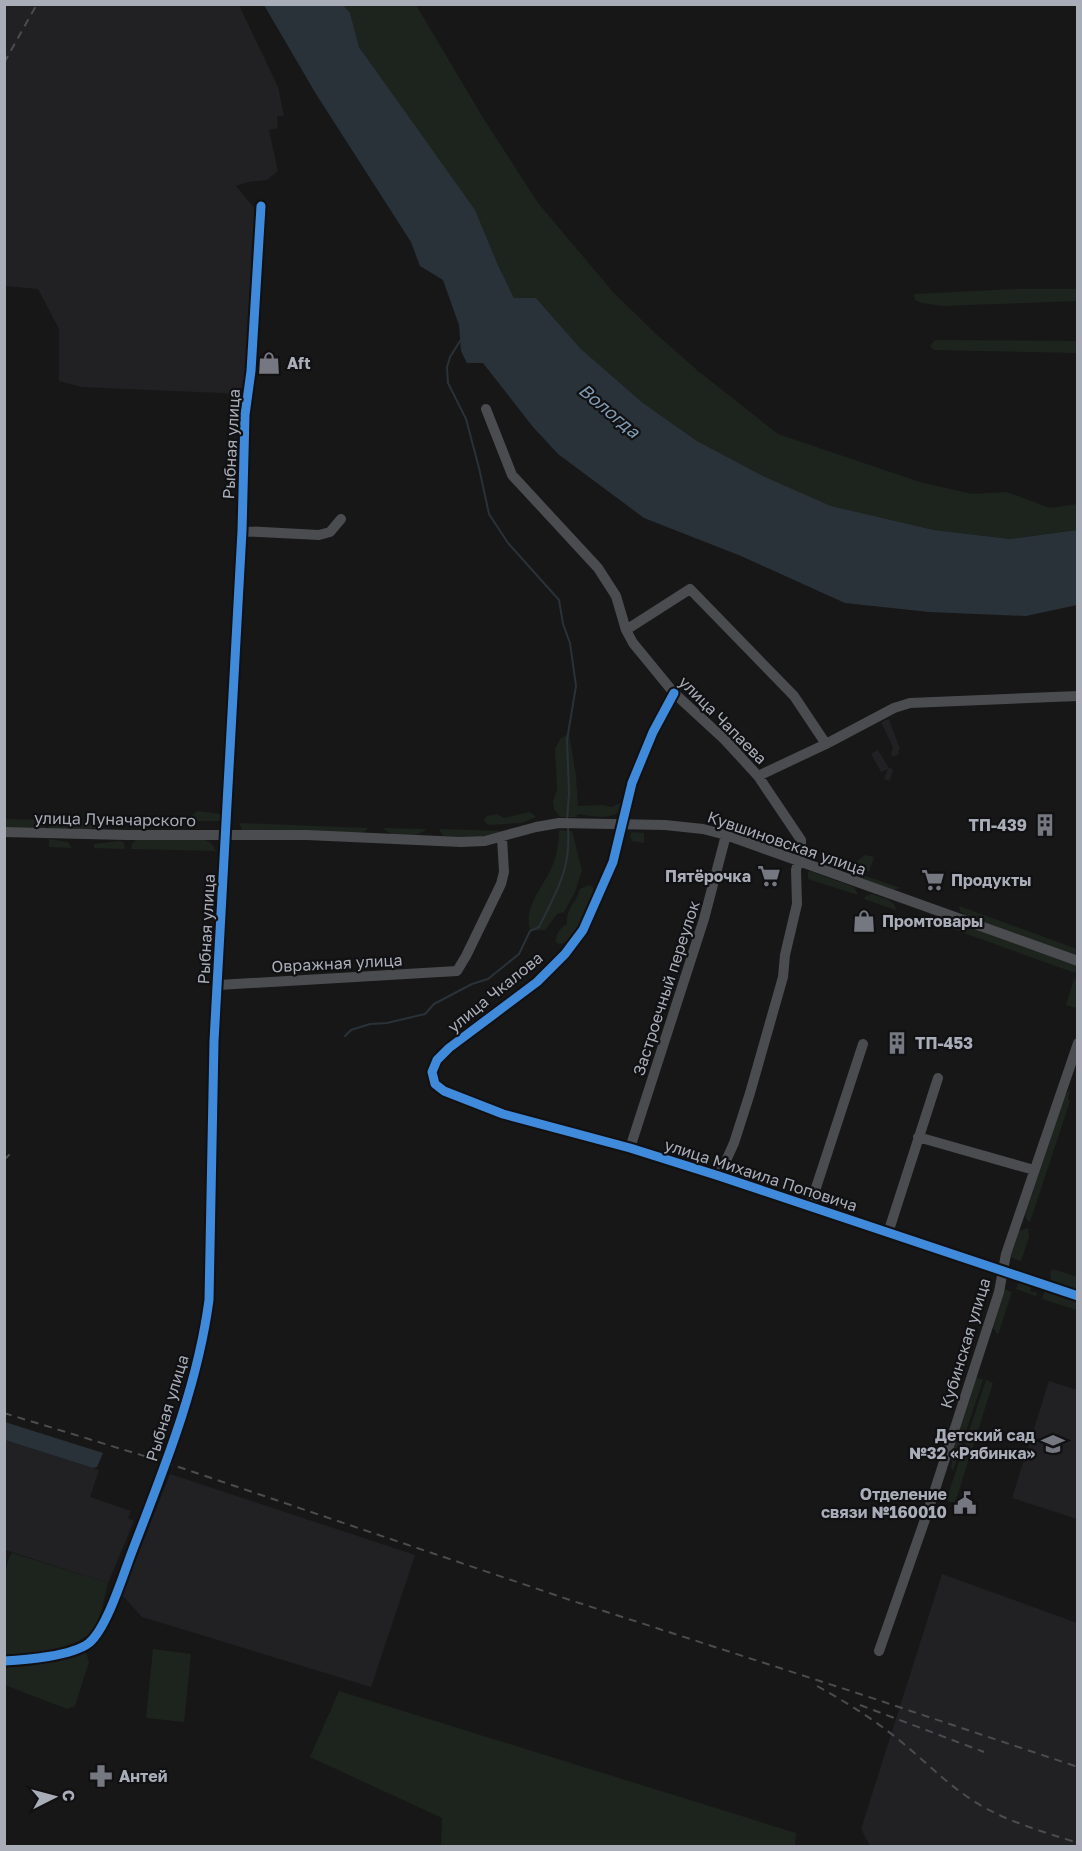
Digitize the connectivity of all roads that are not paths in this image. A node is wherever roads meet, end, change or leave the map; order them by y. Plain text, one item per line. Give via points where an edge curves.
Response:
1 (261, 206) dead end
2 (486, 409) dead end
3 (341, 519) dead end
4 (242, 531) junction
5 (626, 630) junction
6 (674, 693) junction
7 (1077, 696) edge
8 (826, 744) junction
9 (758, 776) junction
10 (623, 824) junction
11 (4, 832) edge
12 (225, 835) junction
13 (726, 836) junction
14 (502, 838) junction
15 (799, 861) junction
16 (1077, 962) edge
17 (218, 985) junction
18 (1077, 1043) edge
19 (863, 1044) dead end
20 (938, 1078) dead end
21 (435, 1084) joint
22 (918, 1137) junction
23 (630, 1148) junction
24 (1034, 1170) junction
25 (719, 1176) junction
26 (810, 1206) junction
27 (888, 1233) junction
28 (1003, 1270) junction
29 (1077, 1296) edge
30 (879, 1651) dead end
31 (4, 1661) edge

1 - 4 street, Рыбная улица via 245,415
2 - 5 street, улица Чапаева via 512,474 598,568 616,596
3 - 4 street via 330,532 319,535
4 - 12 street, Рыбная улица
5 - 6 street, улица Чапаева
5 - 8 street via 690,589 794,696
6 - 9 street, улица Чапаева
6 - 10 street, улица Чкалова via 632,783
7 - 8 street via 910,703
8 - 9 street
9 - 15 street, улица Чапаева via 799,834
10 - 13 street, Кувшиновская улица via 684,826
10 - 14 street, Кувшиновская улица via 559,824
10 - 21 street, улица Чкалова via 613,862 575,942 537,982 437,1060 432,1072
11 - 12 street, улица Луначарского
12 - 14 street, Кувшиновская улица via 454,842
12 - 17 street, Рыбная улица
13 - 15 street, Кувшиновская улица
13 - 23 street, Застроечный переулок via 705,919
14 - 17 street, Овражная улица via 501,884 457,971
15 - 16 street, Кувшиновская улица
15 - 25 street, улица Чапаева via 797,904 783,977 734,1143
17 - 31 street, Рыбная улица via 209,1300 203,1341 172,1448 97,1635 76,1649
18 - 24 street, Кубинская улица
19 - 26 street
20 - 22 street
21 - 23 street, улица Михаила Поповича via 456,1097 503,1114
22 - 24 street
22 - 27 street
23 - 25 street, улица Михаила Поповича
24 - 28 street, Кубинская улица
25 - 26 street, улица Михаила Поповича
26 - 27 street, улица Михаила Поповича
27 - 28 street, улица Михаила Поповича
28 - 29 street, улица Михаила Поповича
28 - 30 street, Кубинская улица via 934,1493

